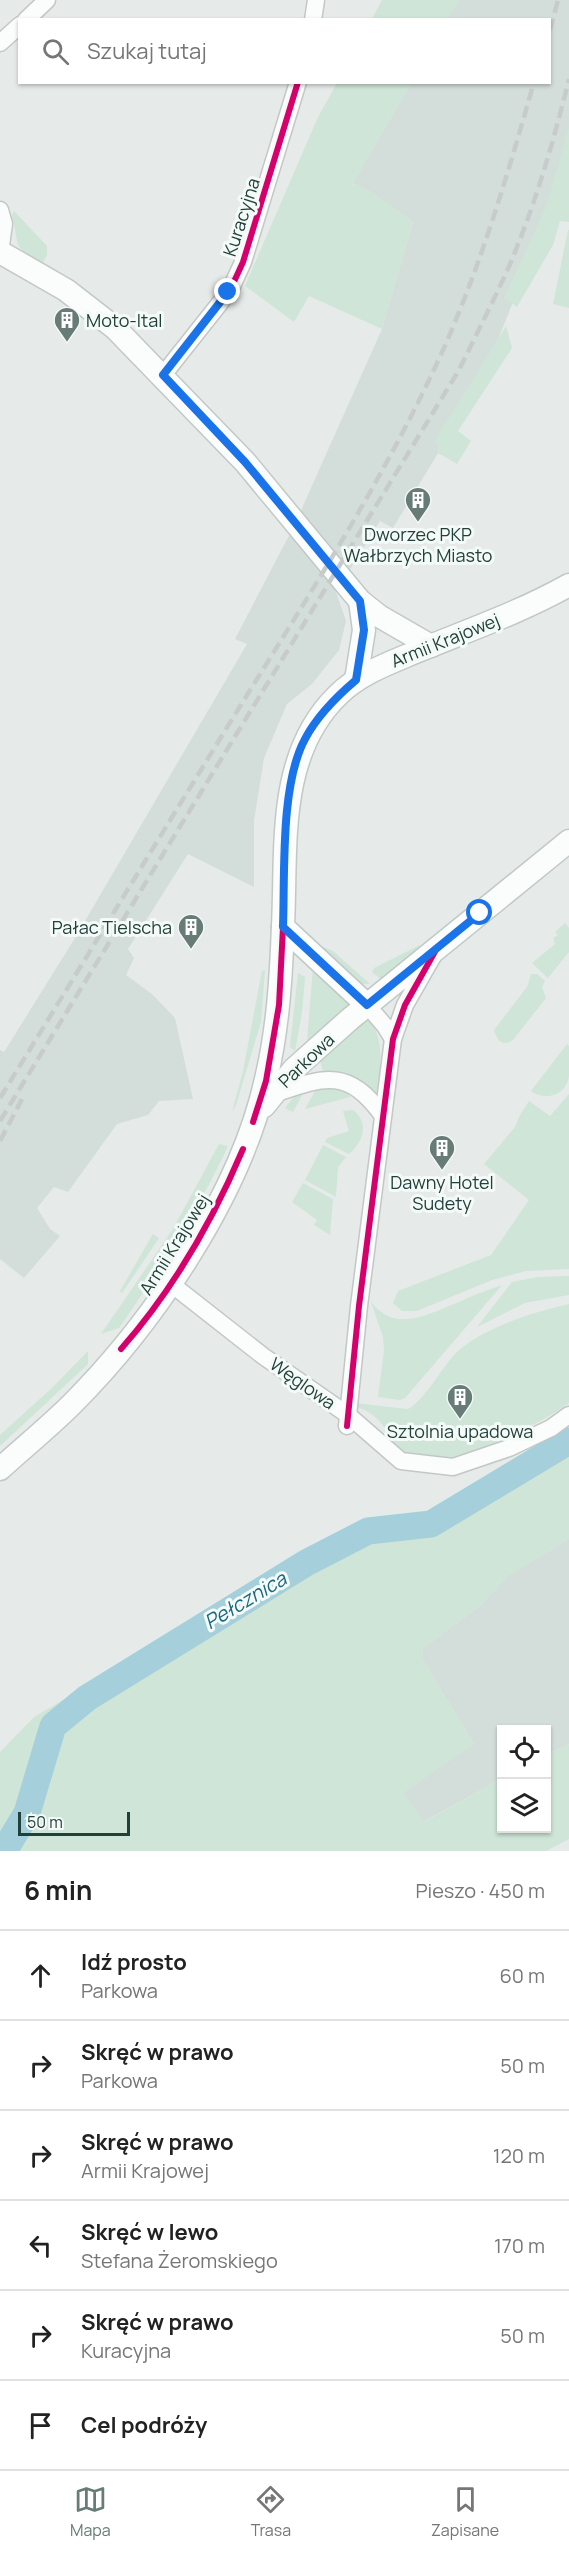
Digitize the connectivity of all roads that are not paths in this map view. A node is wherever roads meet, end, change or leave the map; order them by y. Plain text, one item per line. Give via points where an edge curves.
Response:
1 (47, 0) edge
2 (316, 0) edge
3 (28, 18) edge
4 (313, 18) edge
5 (18, 27) edge
6 (0, 43) edge
7 (297, 84) edge
8 (0, 210) edge
9 (0, 252) edge
10 (163, 375) junction
11 (569, 585) edge
12 (360, 601) junction
13 (431, 646) junction
14 (356, 680) junction
15 (567, 841) edge
16 (283, 927) junction
17 (437, 948) junction
18 (367, 1005) junction
19 (393, 1039) junction
20 (272, 1094) junction
21 (383, 1116) junction
22 (253, 1122) junction
23 (170, 1283) junction
24 (569, 1415) edge
25 (348, 1420) junction
26 (0, 1469) edge

1 - 3 street
2 - 4 street
5 - 6 street
7 - 10 street, Kuracyjna via 243,262 232,286
8 - 9 street via 4,224
9 - 10 main road via 66,290 115,328
10 - 12 main road via 245,462
11 - 13 main road, Armii Krajowej
12 - 13 main road
12 - 14 main road via 364,630
13 - 14 main road, Armii Krajowej
14 - 16 main road, Armii Krajowej via 337,695 315,724 297,760 288,809
15 - 17 main road, Parkowa
16 - 18 main road
16 - 22 main road, Armii Krajowej via 279,1005 266,1082
17 - 18 main road, Parkowa
17 - 19 street via 405,1005
18 - 19 street
18 - 20 main road, Parkowa via 294,1069
19 - 21 street
20 - 21 street via 313,1080 347,1082 369,1097
20 - 22 main road, Parkowa
21 - 25 street
22 - 23 main road, Armii Krajowej via 228,1185
23 - 25 street, Węglowa
23 - 26 main road, Armii Krajowej via 126,1343 72,1404
24 - 25 street, Węglowa via 509,1448 453,1467 401,1461

